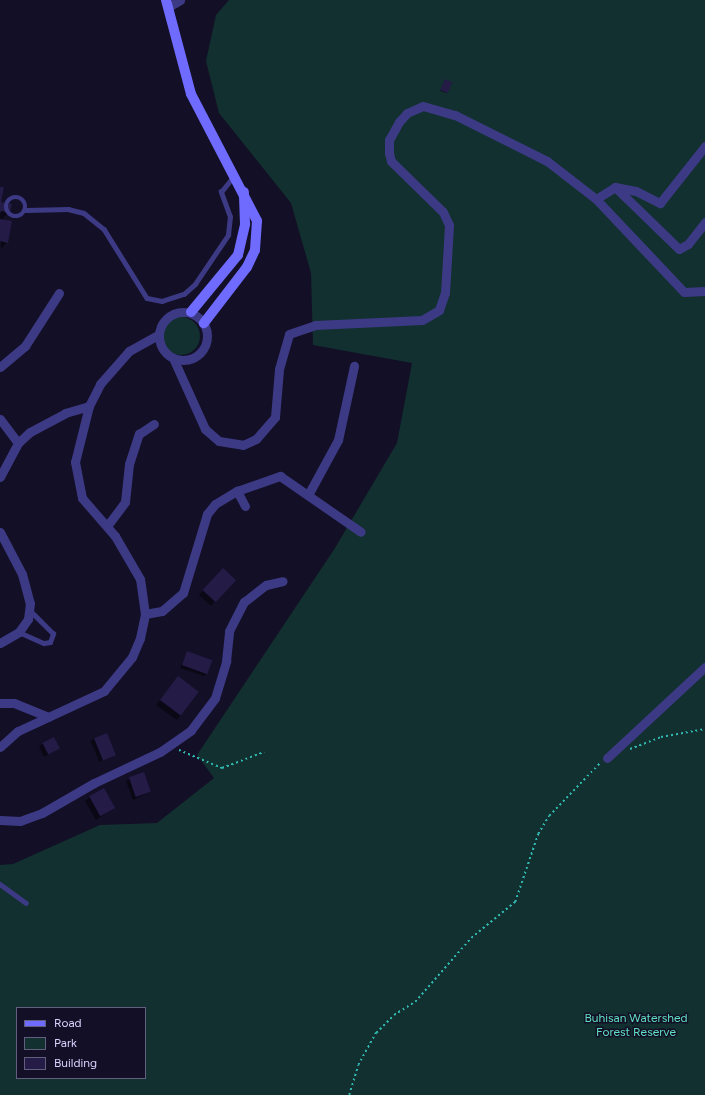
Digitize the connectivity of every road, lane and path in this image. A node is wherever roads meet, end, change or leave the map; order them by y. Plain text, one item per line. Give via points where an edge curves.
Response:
1 (180, 0) edge
2 (167, 3) edge
3 (705, 146) edge
4 (235, 175) junction
5 (615, 187) junction
6 (244, 190) junction
7 (596, 199) junction
8 (26, 210) junction
9 (705, 222) edge
10 (705, 291) edge
11 (59, 293) dead end
12 (191, 312) junction
13 (204, 323) junction
14 (158, 335) junction
15 (173, 358) junction
16 (1, 364) edge
17 (354, 366) dead end
18 (89, 406) junction
19 (0, 419) edge
20 (154, 424) dead end
21 (18, 443) junction
22 (0, 477) edge
23 (237, 491) junction
24 (308, 495) junction
25 (244, 506) dead end
26 (107, 526) junction
27 (0, 532) edge
28 (361, 532) dead end
29 (283, 581) dead end
30 (30, 611) junction
31 (144, 614) junction
32 (19, 632) junction
33 (0, 643) edge
34 (705, 668) edge
35 (0, 703) edge
36 (48, 717) junction
37 (705, 729) edge
38 (169, 746) junction
39 (0, 747) edge
40 (264, 752) dead end
41 (622, 752) dead end
42 (607, 758) joint
43 (0, 820) edge
44 (0, 884) edge
45 (26, 904) dead end
46 (348, 1095) edge

1 - 2 street
2 - 4 street via 191,94
3 - 5 street via 660,203 636,191
4 - 6 street
4 - 8 lane via 221,192 230,217 228,235 195,284 184,294 162,301 147,298 140,290 104,229 90,216 68,209
5 - 7 street
5 - 9 street via 679,249 688,244
6 - 12 street via 245,224 238,255
6 - 13 street via 258,221 255,250 247,267
7 - 10 street via 684,292
7 - 15 street via 547,161 501,137 441,109 415,109 392,131 389,153 391,160 443,212 448,225 445,293 439,310 422,320 315,325 289,334 279,369 275,417 256,439 243,445 219,441 205,429
8 - 8 lane via 24,200 17,197 6,204 11,216 18,217
11 - 16 street via 25,346
12 - 13 street
12 - 14 street via 169,316
13 - 15 street via 207,339 200,354 190,360
14 - 15 street via 162,349
14 - 18 street via 119,361
17 - 24 street via 338,440
18 - 21 street via 48,421
18 - 26 street via 77,445 77,481 90,510
19 - 21 street
20 - 26 street via 139,434 129,464 125,502
21 - 22 street
23 - 24 street via 280,476
23 - 25 street
23 - 31 street via 215,504 207,514 182,593 162,611
24 - 28 street
26 - 31 street via 140,579
27 - 30 street via 27,587
29 - 38 street via 266,585 244,602 229,631 226,661 215,698 191,730
30 - 32 street
30 - 32 lane via 53,634 50,642 44,644
31 - 36 street via 132,657 119,676 104,690 80,704
32 - 33 street
34 - 42 street
35 - 36 street via 14,703
36 - 39 street via 18,731
37 - 41 path via 661,737
38 - 40 path via 222,768
38 - 43 street via 42,813 20,821
42 - 46 path via 589,771 549,816 538,834 515,902 471,938 416,1002 394,1015 376,1033 358,1065
44 - 45 lane

